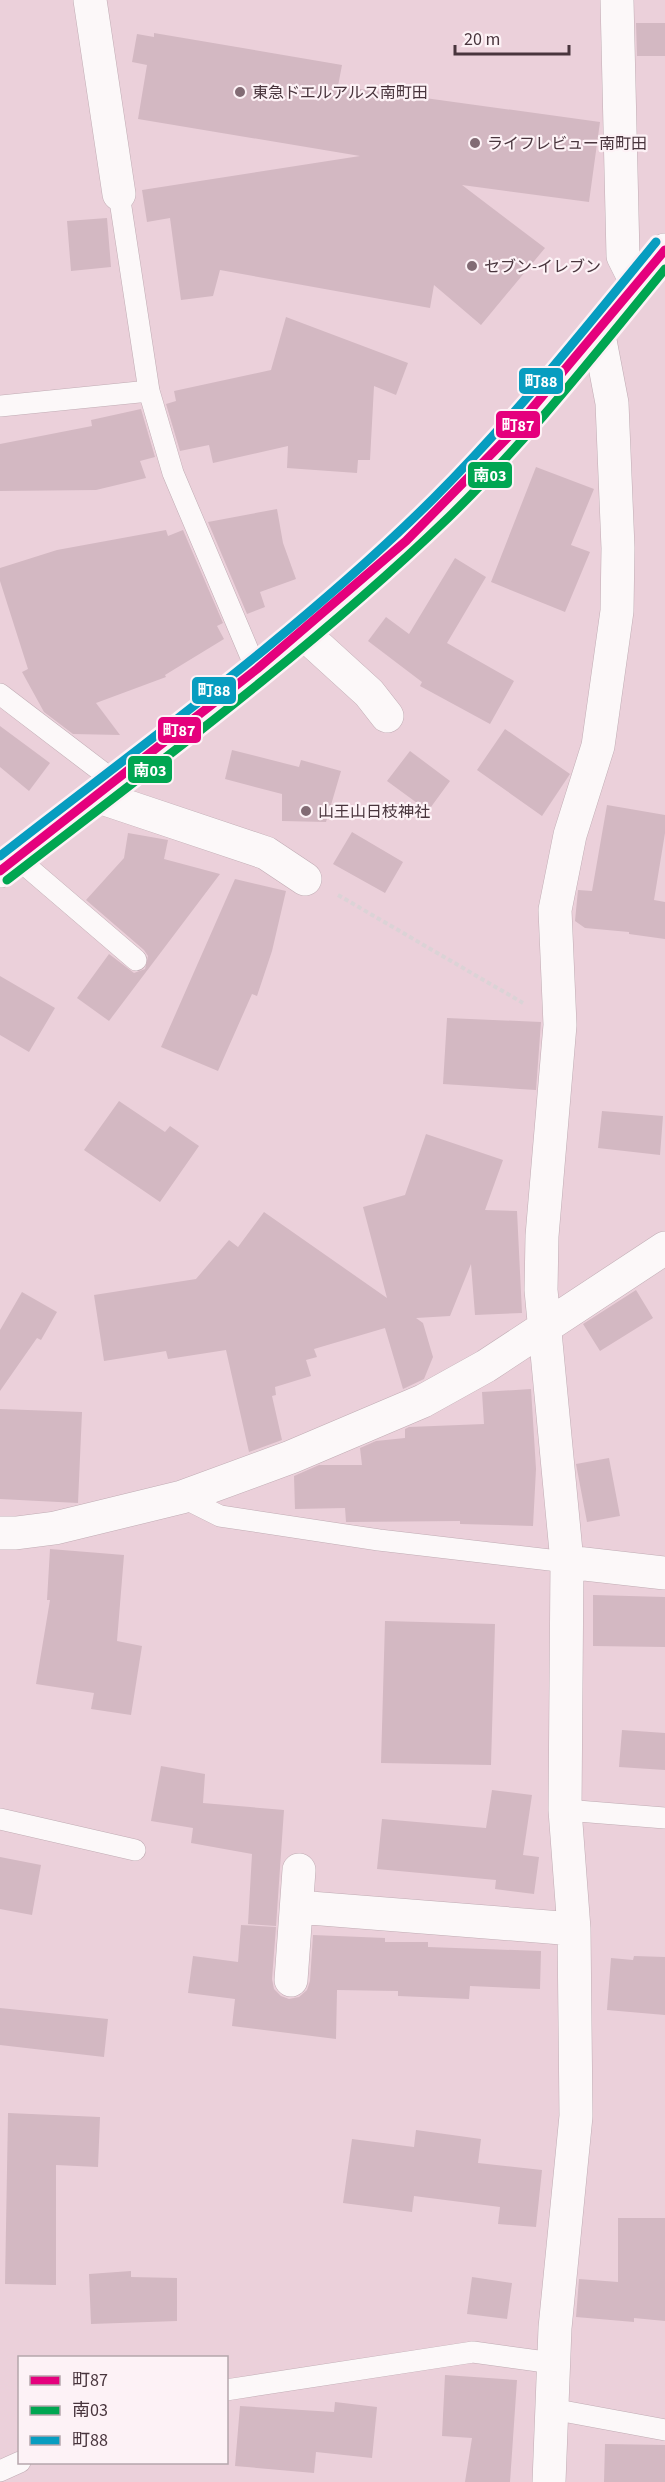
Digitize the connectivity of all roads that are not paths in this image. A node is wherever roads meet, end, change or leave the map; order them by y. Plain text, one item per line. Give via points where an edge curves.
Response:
1 (90, 0) edge
2 (617, 0) edge
3 (119, 194) joint
4 (665, 250) edge
5 (637, 284) junction
6 (598, 330) junction
7 (149, 391) junction
8 (0, 406) edge
9 (302, 632) junction
10 (256, 669) junction
11 (0, 694) edge
12 (387, 716) dead end
13 (105, 788) junction
14 (9, 865) edge
15 (305, 879) road end
16 (136, 960) dead end
17 (665, 1248) edge
18 (544, 1327) junction
19 (182, 1497) junction
20 (0, 1533) edge
21 (567, 1562) junction
22 (665, 1573) edge
23 (565, 1810) junction
24 (665, 1818) edge
25 (0, 1819) edge
26 (135, 1850) dead end
27 (299, 1870) dead end
28 (297, 1907) junction
29 (574, 1929) junction
30 (291, 1980) dead end
31 (553, 2363) junction
32 (228, 2390) edge
33 (552, 2409) junction
34 (665, 2430) edge
35 (18, 2464) edge
36 (0, 2471) edge
37 (549, 2482) edge

1 - 3 street
2 - 5 street via 623,256
3 - 7 lane
4 - 5 street
5 - 6 street
6 - 9 street via 514,433 407,540
6 - 18 street via 612,403 617,612 598,746 570,835 555,910 560,1025 542,1236
7 - 8 lane
7 - 10 lane via 173,472
9 - 10 street
9 - 12 street via 369,693
10 - 13 street
11 - 13 lane
13 - 14 street
13 - 15 street via 266,853
14 - 16 lane
17 - 18 street
18 - 19 street via 486,1366 423,1401
18 - 21 street
19 - 20 street via 55,1528
19 - 21 lane via 220,1516
21 - 22 street
21 - 23 street
23 - 24 lane
23 - 29 street
25 - 26 lane
27 - 28 street
28 - 29 street
28 - 30 street
29 - 31 street via 576,2116
31 - 32 lane via 473,2352
31 - 33 street
33 - 34 lane
33 - 37 street
35 - 36 lane

